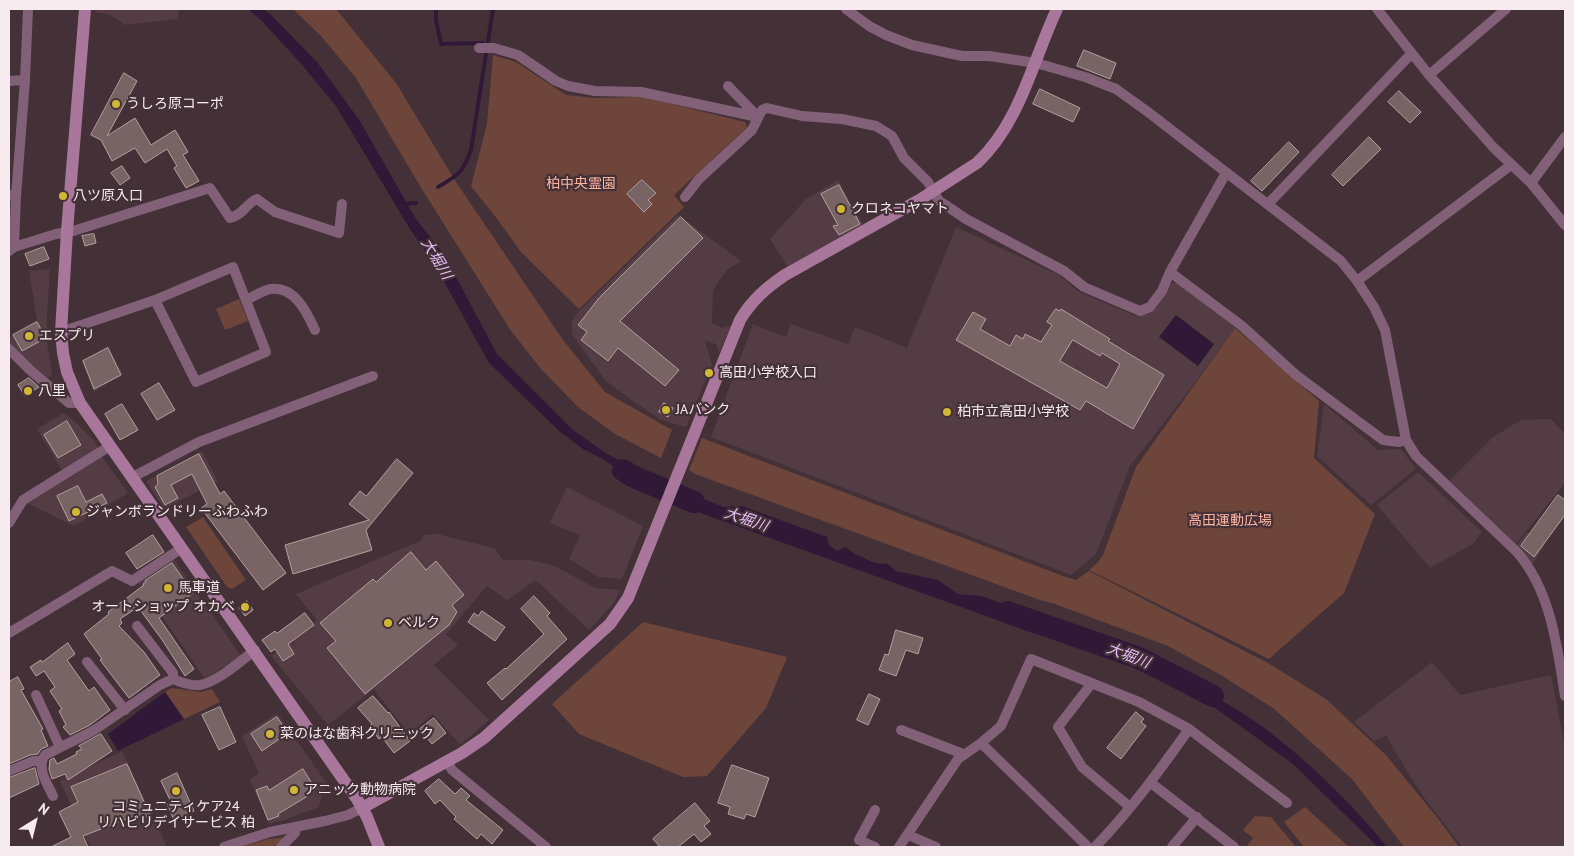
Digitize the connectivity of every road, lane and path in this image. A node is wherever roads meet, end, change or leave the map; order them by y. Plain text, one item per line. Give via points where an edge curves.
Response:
1 (28, 9) edge
2 (85, 9) edge
3 (846, 9) edge
4 (1057, 9) edge
5 (1377, 9) edge
6 (1506, 9) edge
7 (479, 48) dead end
8 (1411, 54) junction
9 (1036, 64) junction
10 (1429, 75) junction
11 (25, 80) junction
12 (9, 81) edge
13 (728, 86) dead end
14 (758, 116) junction
15 (1565, 137) edge
16 (1511, 165) junction
17 (1226, 173) junction
18 (1531, 183) junction
19 (934, 191) junction
20 (13, 195) edge
21 (685, 197) dead end
22 (342, 204) dead end
23 (1268, 204) junction
24 (1565, 225) edge
25 (67, 231) junction
26 (12, 249) edge
27 (1170, 272) junction
28 (1357, 281) junction
29 (155, 300) junction
30 (246, 300) junction
31 (315, 330) dead end
32 (61, 332) junction
33 (9, 349) edge
34 (373, 376) dead end
35 (80, 403) junction
36 (1406, 440) junction
37 (110, 446) junction
38 (133, 477) junction
39 (9, 523) edge
40 (182, 548) junction
41 (137, 626) dead end
42 (9, 633) edge
43 (254, 650) junction
44 (1562, 655) edge
45 (88, 662) dead end
46 (173, 679) junction
47 (1092, 683) junction
48 (36, 695) dead end
49 (1565, 696) edge
50 (125, 710) junction
51 (1189, 729) junction
52 (901, 730) dead end
53 (981, 743) junction
54 (60, 747) junction
55 (962, 754) junction
56 (41, 761) junction
57 (447, 761) junction
58 (9, 771) edge
59 (1151, 783) junction
60 (53, 796) dead end
61 (1287, 803) dead end
62 (1130, 807) junction
63 (362, 808) junction
64 (874, 810) dead end
65 (1197, 817) junction
66 (296, 828) junction
67 (908, 835) junction
68 (224, 847) edge
69 (281, 847) edge
70 (379, 847) edge
71 (546, 847) edge
72 (875, 847) edge
73 (899, 847) edge
74 (936, 847) edge
75 (1088, 847) edge
76 (1095, 847) edge
77 (1172, 847) edge
78 (1234, 847) edge

1 - 11 street
2 - 25 street
3 - 9 street via 869,26 912,45 962,56 989,56
4 - 9 street
5 - 8 street
6 - 10 street
7 - 14 street via 518,54 568,86 595,91 641,92
8 - 10 street
8 - 23 street
9 - 17 street via 1085,77 1116,90
9 - 19 street via 1003,131 985,156
10 - 16 street
11 - 12 street
11 - 20 street
13 - 14 street
14 - 19 street via 767,108 876,126 892,136 904,158
14 - 21 street via 752,130 699,179
15 - 18 street
16 - 18 street
16 - 28 street
17 - 23 street
17 - 27 street
18 - 24 street
19 - 27 street via 939,201 966,219 1064,271 1084,287 1140,311 1150,307
19 - 57 street via 785,275 750,304 740,320 628,598 610,624 484,738
20 - 26 street
22 - 25 street via 339,233 275,212 257,199 239,216 230,218 210,188
23 - 28 street via 1341,261
25 - 26 street
25 - 32 street
27 - 36 street via 1242,326 1296,375 1383,440
28 - 36 street via 1385,330
29 - 30 street via 233,267
29 - 30 street via 196,382 266,352
29 - 32 street
30 - 31 street via 270,289 282,289 298,299
32 - 35 street via 67,372
33 - 35 street via 69,403
34 - 38 street via 199,442
35 - 37 street
36 - 44 street via 1416,456 1502,536 1526,563 1542,593
37 - 38 street
37 - 39 street via 23,500
38 - 40 street
40 - 42 street via 132,581 112,571
40 - 43 street
41 - 46 street via 173,674
43 - 46 street via 212,681 200,685
43 - 63 street
44 - 49 street
45 - 50 street
46 - 50 street
47 - 51 street via 1139,702
47 - 53 street via 1031,659 1000,726
47 - 62 street via 1058,727 1082,767
48 - 54 street
50 - 54 street
51 - 59 street
51 - 61 street
52 - 55 street
53 - 55 street
53 - 75 street
54 - 56 street
55 - 67 street
56 - 58 street
56 - 60 street
57 - 63 street
57 - 71 street via 452,770
59 - 62 street
59 - 65 street
62 - 76 street
63 - 66 street
63 - 70 street
64 - 72 street via 859,840
65 - 77 street
65 - 78 street
66 - 68 street via 270,832
66 - 69 street via 295,834
67 - 73 street
67 - 74 street

